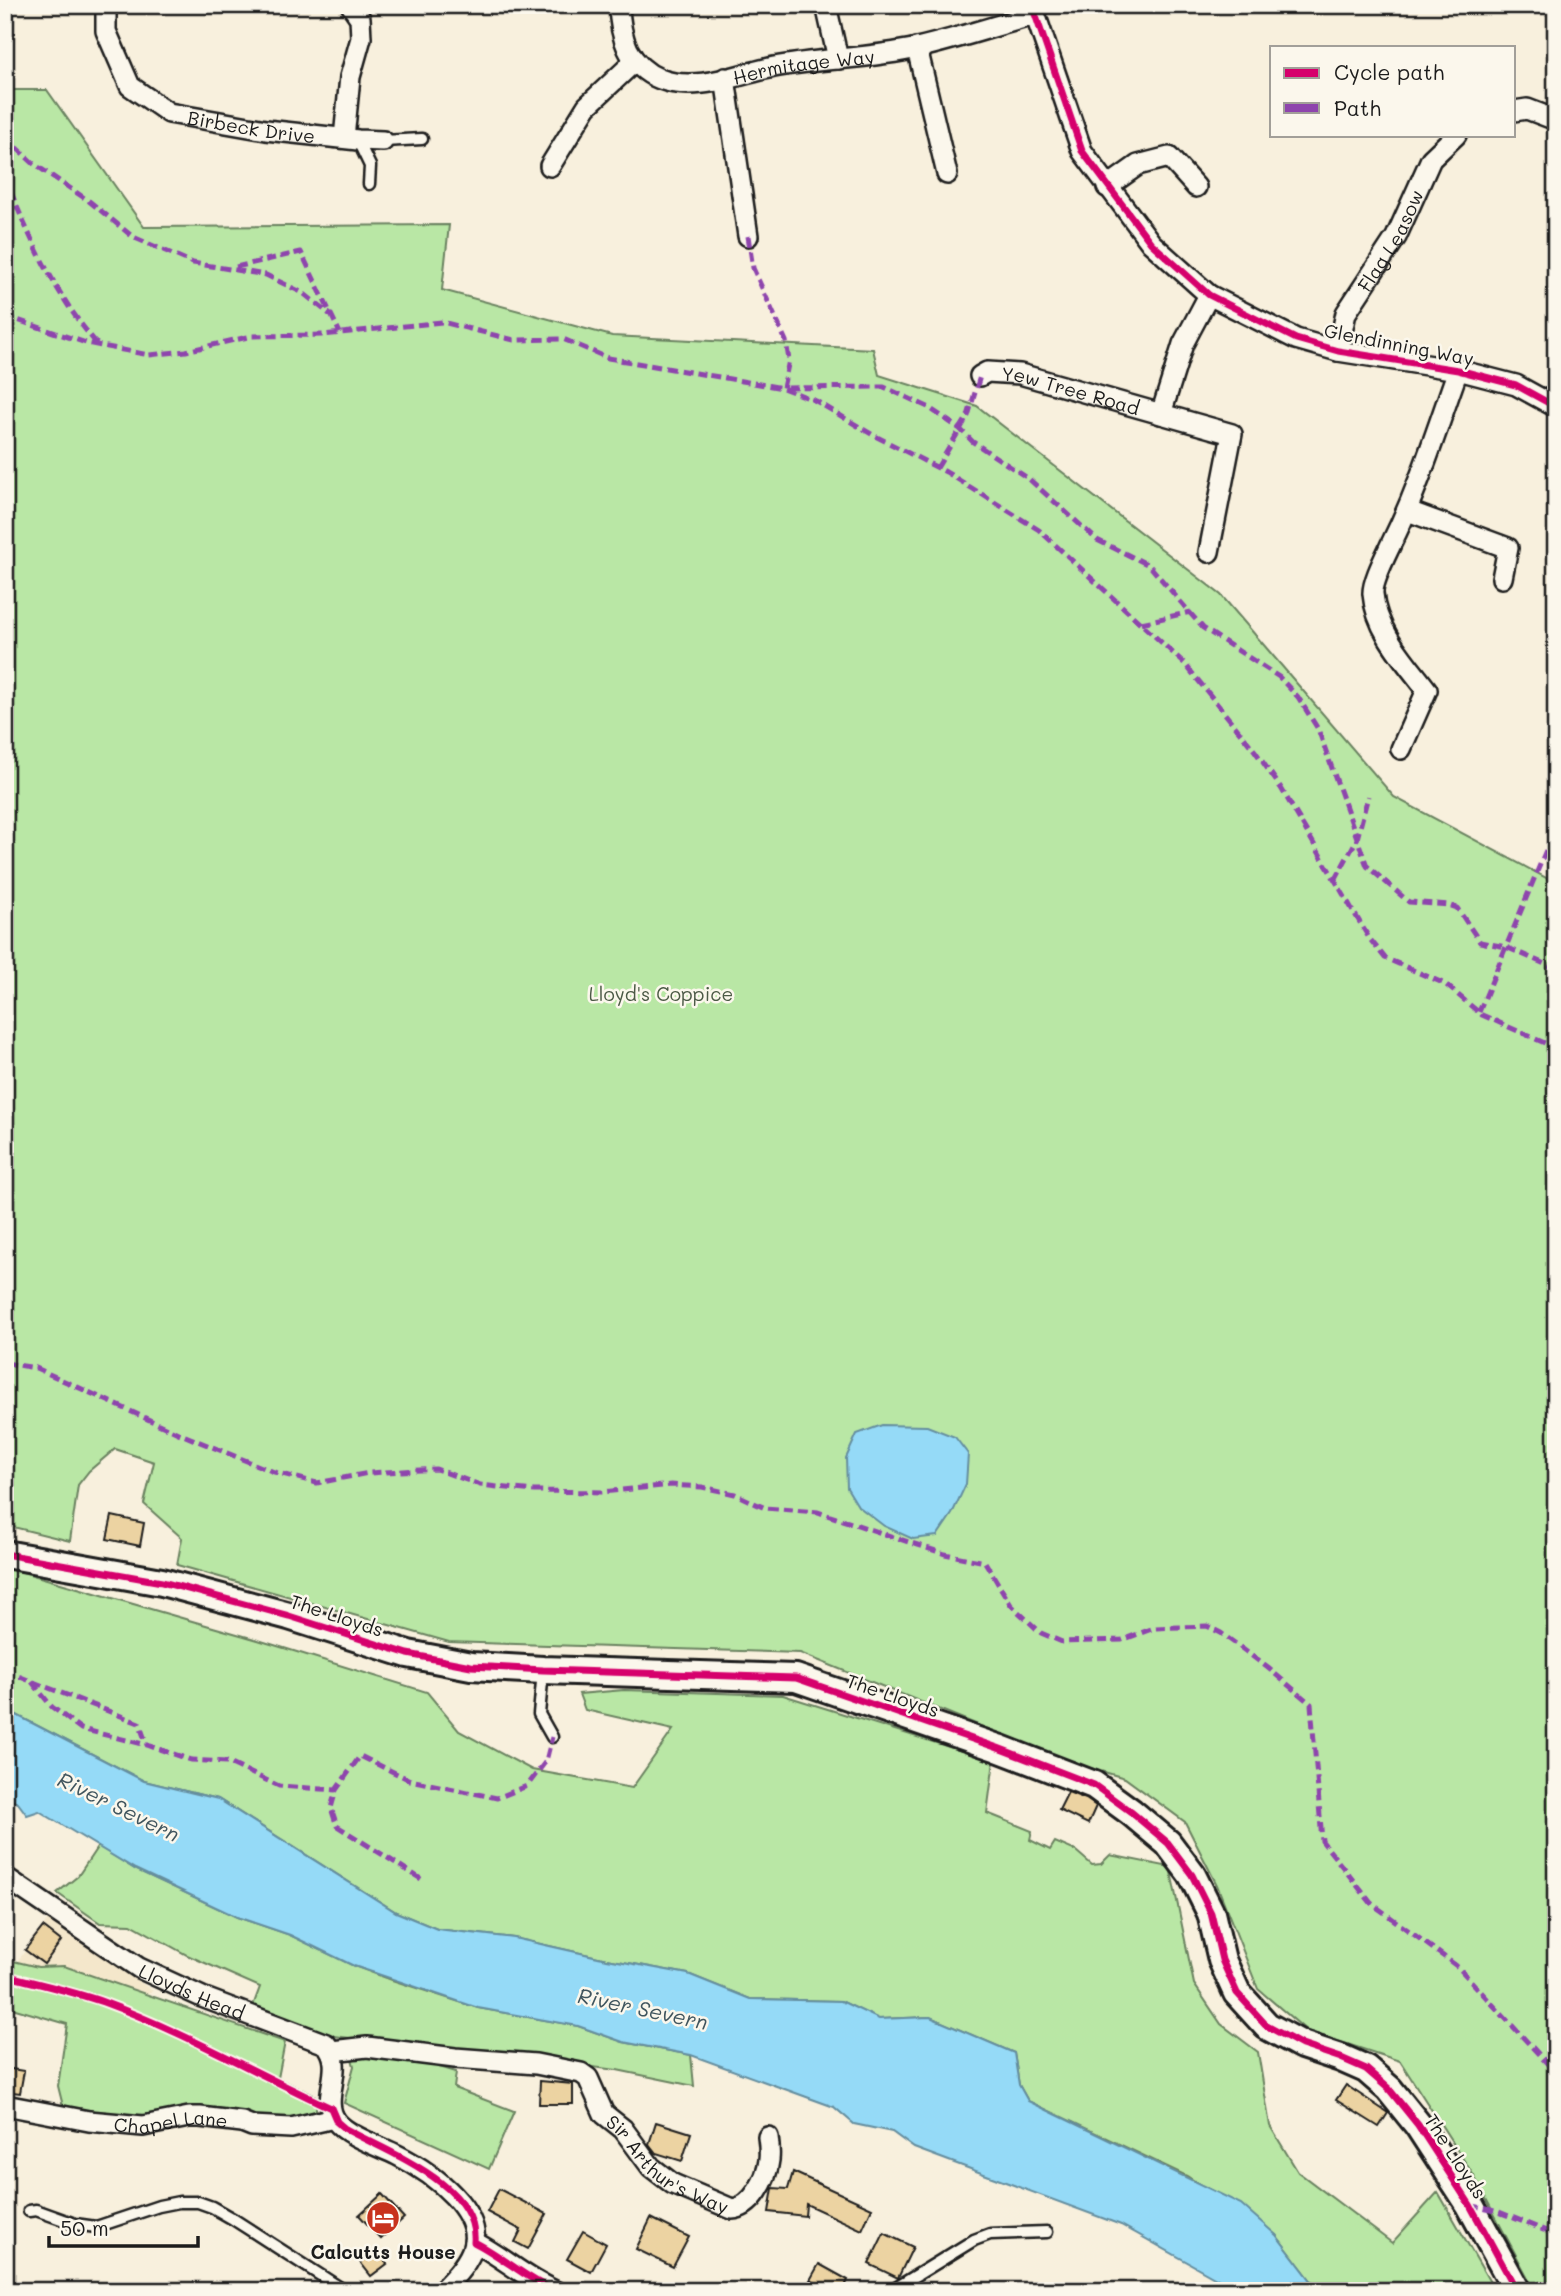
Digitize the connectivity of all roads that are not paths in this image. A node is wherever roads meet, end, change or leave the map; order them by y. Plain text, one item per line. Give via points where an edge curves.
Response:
1 (106, 5) edge
2 (351, 5) edge
3 (619, 5) edge
4 (826, 5) edge
5 (1033, 10) edge
6 (917, 48) junction
7 (838, 59) junction
8 (635, 61) junction
9 (725, 78) junction
10 (1516, 111) edge
11 (1556, 120) edge
12 (1455, 136) edge
13 (351, 139) junction
14 (422, 139) dead end
15 (383, 141) joint
16 (550, 166) dead end
17 (947, 174) dead end
18 (369, 184) dead end
19 (1107, 187) junction
20 (1196, 187) dead end
21 (748, 236) dead end
22 (1209, 295) junction
23 (1338, 351) junction
24 (1458, 370) junction
25 (980, 376) dead end
26 (1556, 407) edge
27 (1161, 414) junction
28 (1408, 511) junction
29 (1209, 552) dead end
30 (1502, 578) dead end
31 (1401, 748) dead end
32 (5, 1554) edge
33 (543, 1670) junction
34 (552, 1737) dead end
35 (5, 1877) edge
36 (332, 2052) junction
37 (5, 2105) edge
38 (334, 2118) junction
39 (768, 2137) dead end
40 (29, 2211) dead end
41 (1047, 2232) dead end
42 (474, 2242) junction
43 (345, 2291) edge
44 (441, 2291) edge
45 (555, 2291) edge
46 (891, 2291) edge
47 (1517, 2291) edge

1 - 13 street, Birbeck Drive via 106,31 130,86 169,113
2 - 13 street via 360,18 360,38 350,77
3 - 8 street via 623,39
4 - 7 street
5 - 6 street, Hermitage Way
5 - 19 street, Glendinning Way via 1082,151
6 - 7 street, Hermitage Way
6 - 17 street
7 - 9 street, Hermitage Way
8 - 9 street, Hermitage Way via 649,74 674,83
8 - 16 street via 587,107
9 - 21 street
10 - 11 street via 1527,109
12 - 23 street, Flag Leasow via 1431,159 1395,237 1346,313
13 - 15 street, Birbeck Drive
13 - 18 lane via 370,166
14 - 15 lane
19 - 20 street via 1138,165 1169,157
19 - 22 street, Glendinning Way via 1151,243
22 - 23 street, Glendinning Way via 1296,339
22 - 27 street, Yew Tree Road via 1183,344
23 - 24 street, Glendinning Way
24 - 26 street, Glendinning Way via 1516,385
24 - 28 street
25 - 27 street, Yew Tree Road via 987,372 1020,374
27 - 29 street, Yew Tree Road via 1232,434
28 - 30 street via 1508,548
28 - 31 street via 1372,591 1380,623 1427,690
32 - 33 street, The Lloyds via 162,1582 408,1654 471,1666
33 - 34 lane via 539,1714
33 - 47 street, The Lloyds via 796,1678 1094,1785 1168,1843 1192,1875 1211,1913 1222,1960 1237,1993 1267,2026 1366,2069 1389,2090 1418,2125 1470,2205
35 - 36 street, Lloyds Head via 139,1968 326,2044
36 - 38 street
36 - 39 street, Sir Arthur's Way via 367,2047 536,2064 581,2073 588,2078 604,2114 623,2129 651,2167 673,2184 732,2209 741,2209 756,2193 768,2167
37 - 38 street, Chapel Lane via 136,2126 200,2117 291,2128
38 - 42 street via 354,2134 435,2177 465,2208 475,2229
40 - 43 lane via 96,2227 159,2206 198,2202 233,2219
41 - 46 lane via 990,2234 974,2240
42 - 44 street via 470,2257
42 - 45 street

